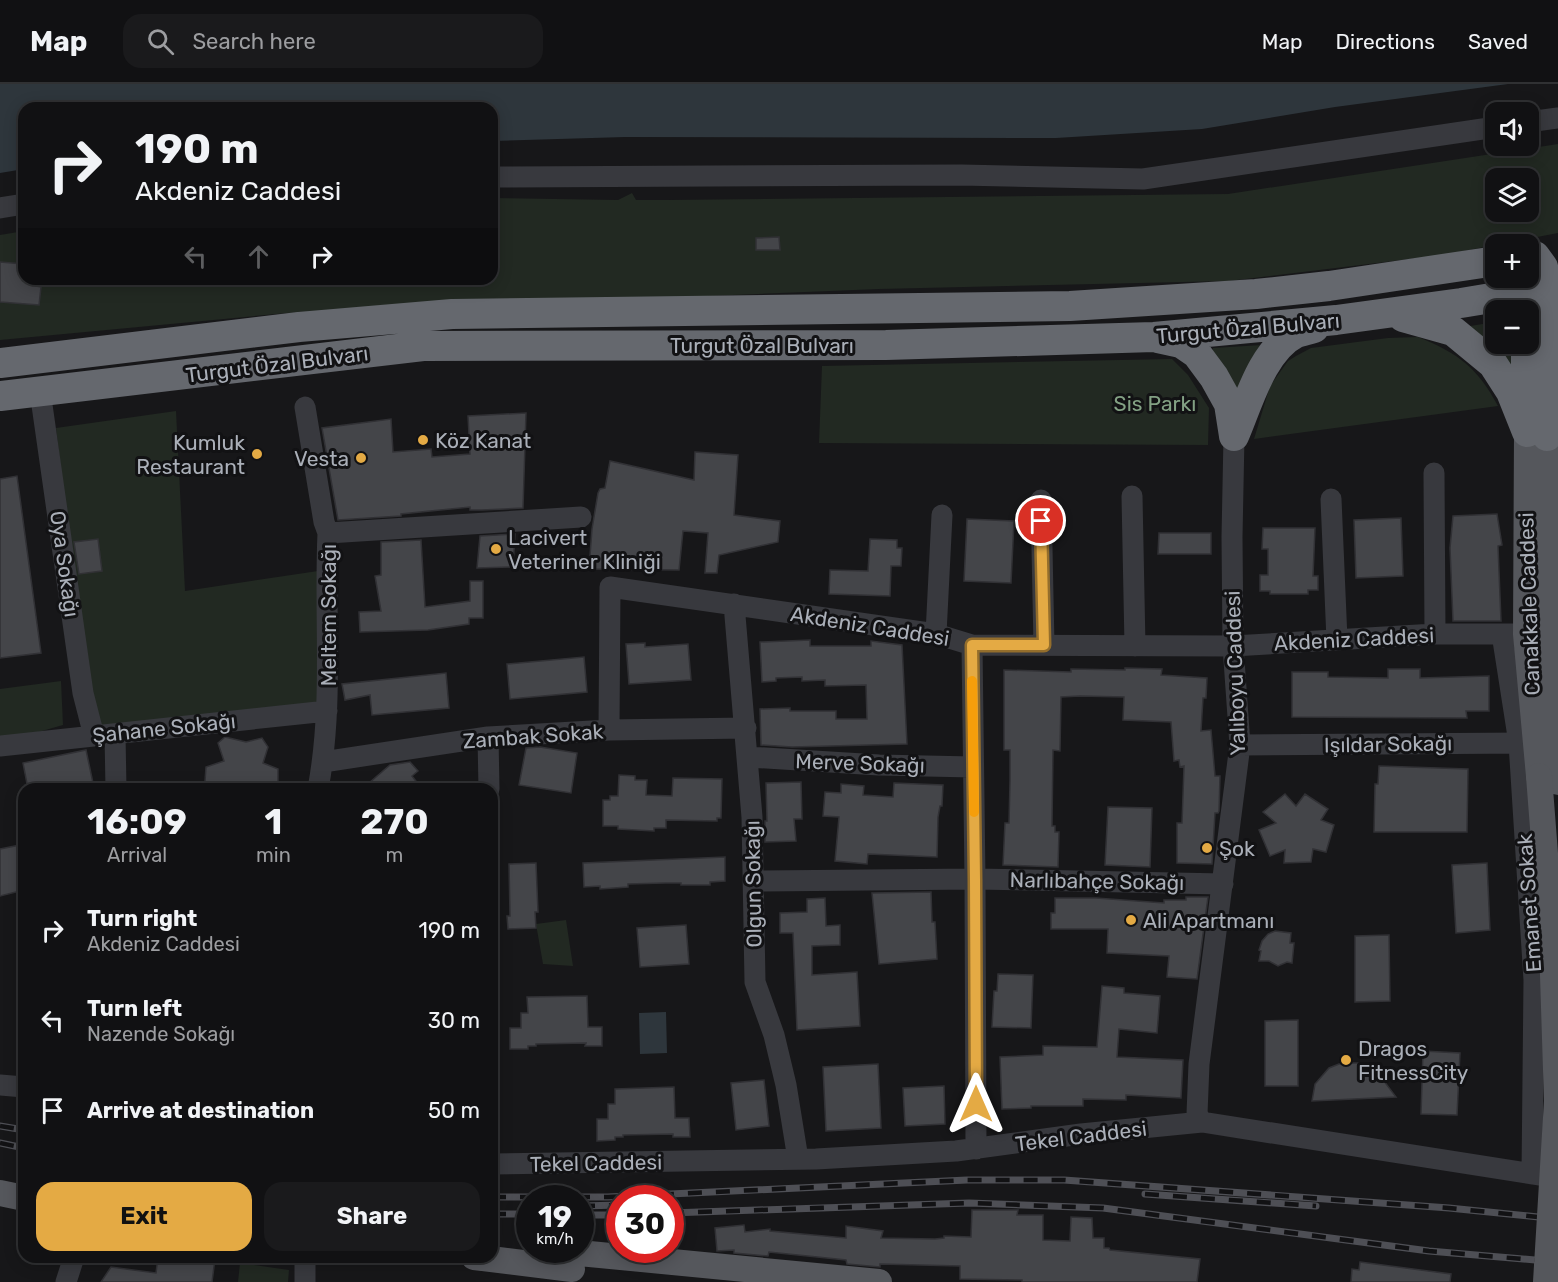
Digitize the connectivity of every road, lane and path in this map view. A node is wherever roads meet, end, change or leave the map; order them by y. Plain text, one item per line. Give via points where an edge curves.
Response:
1 (1558, 118) edge
2 (1539, 121) edge
3 (1485, 129) edge
4 (498, 177) edge
5 (18, 205) edge
6 (0, 208) edge
7 (1485, 263) edge
8 (1490, 288) edge
9 (1537, 288) edge
10 (1389, 314) junction
11 (1336, 320) junction
12 (1154, 336) junction
13 (1527, 354) edge
14 (0, 363) edge
15 (40, 391) junction
16 (0, 396) edge
17 (1558, 396) edge
18 (305, 407) dead end
19 (1537, 434) junction
20 (1234, 436) junction
21 (1434, 473) dead end
22 (1132, 496) dead end
23 (1331, 499) dead end
24 (1041, 500) dead end
25 (942, 515) dead end
26 (581, 517) dead end
27 (328, 533) junction
28 (734, 604) junction
29 (936, 633) junction
30 (1435, 634) junction
31 (1514, 634) junction
32 (1337, 640) junction
33 (972, 645) junction
34 (1044, 645) junction
35 (1135, 646) junction
36 (1233, 646) junction
37 (327, 711) junction
38 (746, 728) junction
39 (609, 730) junction
40 (115, 734) junction
41 (94, 736) junction
42 (488, 737) junction
43 (1528, 743) junction
44 (1240, 745) junction
45 (0, 746) edge
46 (748, 757) junction
47 (323, 762) junction
48 (973, 766) junction
49 (1552, 779) edge
50 (116, 783) edge
51 (319, 783) edge
52 (489, 783) edge
53 (975, 879) junction
54 (755, 881) junction
55 (1223, 884) junction
56 (0, 1085) edge
57 (18, 1086) edge
58 (1202, 1122) junction
59 (976, 1149) junction
60 (798, 1159) junction
61 (498, 1164) edge
62 (1532, 1174) junction
63 (0, 1178) edge
64 (1558, 1178) edge
65 (18, 1181) edge
66 (0, 1193) edge
67 (18, 1197) edge
68 (498, 1245) edge
69 (516, 1247) edge
70 (594, 1257) edge
71 (498, 1260) edge
72 (72, 1263) edge
73 (305, 1263) edge
74 (713, 1274) edge
75 (66, 1282) edge
76 (305, 1282) edge
77 (689, 1282) edge
78 (879, 1282) edge
79 (1546, 1282) edge

1 - 2 street
3 - 4 street via 1143,179 962,175
5 - 6 street
7 - 14 highway, Turgut Özal Bulvarı via 1266,293 1070,306 452,314 299,327
8 - 10 highway, Turgut Özal Bulvarı
9 - 19 highway
10 - 11 highway, Turgut Özal Bulvarı
10 - 19 highway via 1454,331 1473,346 1493,364
11 - 12 highway, Turgut Özal Bulvarı
11 - 20 highway via 1295,334 1282,344 1263,368
12 - 15 highway, Turgut Özal Bulvarı via 886,345 423,346
12 - 20 highway via 1182,344 1197,354 1229,404
13 - 19 highway
15 - 16 highway, Turgut Özal Bulvarı
15 - 41 street, Oya Sokağı via 83,693
17 - 19 highway
18 - 27 street, Meltem Sokağı
19 - 31 main road, Canakkale Caddesi
19 - 49 main road
20 - 36 street, Yalıboyu Caddesi
21 - 30 street
22 - 35 street
23 - 32 street
24 - 34 street
25 - 29 street
26 - 27 street
27 - 37 street, Meltem Sokağı
28 - 29 street, Akdeniz Caddesi
28 - 38 street, Olgun Sokağı
28 - 39 street, Akdeniz Caddesi via 610,587
29 - 33 street, Akdeniz Caddesi
30 - 31 street, Akdeniz Caddesi
30 - 32 street, Akdeniz Caddesi
31 - 43 main road, Canakkale Caddesi
32 - 36 street, Akdeniz Caddesi
33 - 34 street, Akdeniz Caddesi
33 - 48 street
34 - 35 street, Akdeniz Caddesi
35 - 36 street, Akdeniz Caddesi
36 - 44 street, Yalıboyu Caddesi
37 - 40 street, Şahane Sokağı
37 - 47 street, Meltem Sokağı
38 - 39 street, Zambak Sokak
38 - 46 street, Olgun Sokağı
39 - 42 street, Zambak Sokak
40 - 41 street, Şahane Sokağı
40 - 50 street
41 - 45 street, Şahane Sokağı
42 - 47 street, Zambak Sokak
42 - 52 street
43 - 44 street, Işıldar Sokağı
43 - 49 main road, Canakkale Caddesi
43 - 62 street, Emanet Sokak via 1534,980
44 - 55 street, Yalıboyu Caddesi
46 - 48 street, Merve Sokağı
46 - 54 street, Olgun Sokağı
47 - 51 street, Meltem Sokağı
48 - 53 street
49 - 79 main road, bridge via 1557,1101
53 - 54 street, Narlıbahçe Sokağı
53 - 55 street, Narlıbahçe Sokağı
53 - 59 street
54 - 60 street, Olgun Sokağı via 755,982 774,1035
55 - 58 street, Yalıboyu Caddesi via 1198,1064 1197,1114
56 - 57 street
58 - 59 street, Tekel Caddesi
58 - 62 street, Tekel Caddesi
59 - 60 street, Tekel Caddesi
60 - 61 street, Tekel Caddesi
62 - 64 street, Tekel Caddesi
63 - 65 main road
66 - 67 main road
68 - 69 main road
70 - 74 main road
71 - 77 main road
72 - 75 street
73 - 76 street
74 - 78 main road

